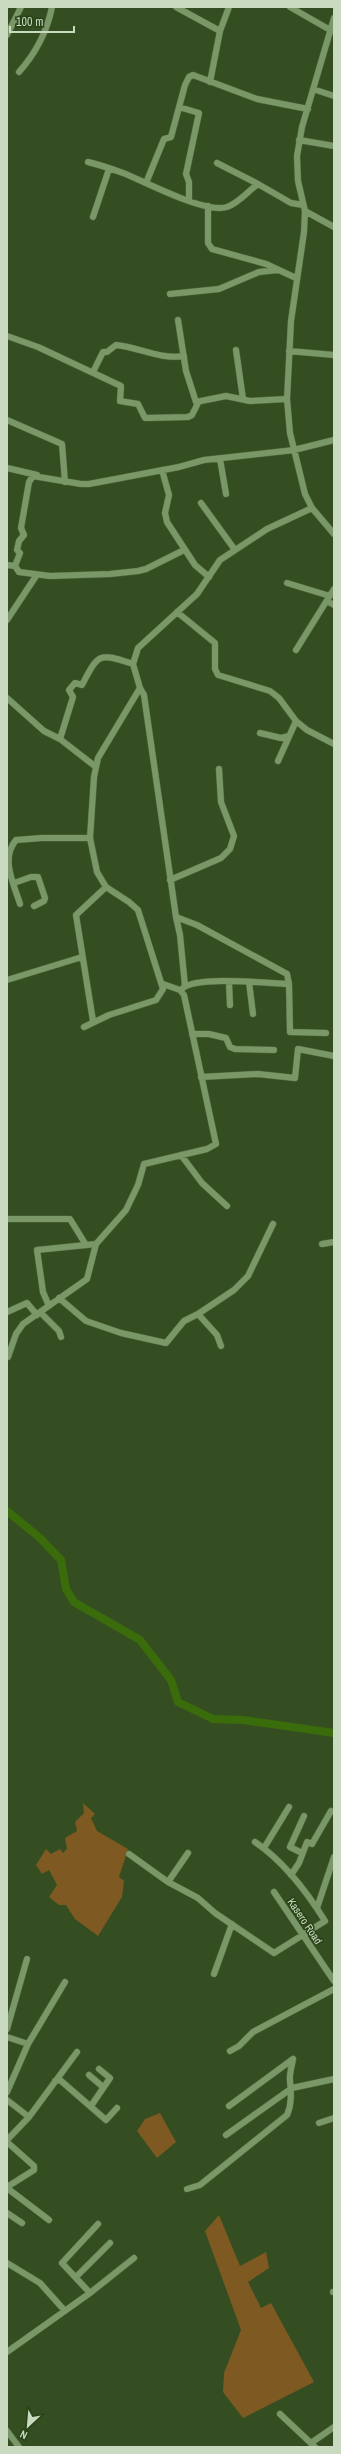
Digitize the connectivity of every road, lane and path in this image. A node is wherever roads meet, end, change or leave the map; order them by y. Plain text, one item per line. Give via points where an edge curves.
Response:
1 (21, 7) edge
2 (52, 7) edge
3 (176, 7) edge
4 (229, 7) edge
5 (290, 7) edge
6 (334, 18) edge
7 (220, 31) junction
8 (332, 31) edge
9 (7, 35) edge
10 (19, 72) dead end
11 (210, 82) junction
12 (313, 89) junction
13 (334, 96) edge
14 (179, 107) junction
15 (308, 109) junction
16 (299, 140) junction
17 (334, 146) edge
18 (88, 162) dead end
19 (217, 163) dead end
20 (109, 169) junction
21 (146, 183) junction
22 (258, 184) junction
23 (189, 202) junction
24 (208, 206) junction
25 (304, 208) junction
26 (93, 218) dead end
27 (334, 227) edge
28 (279, 270) junction
29 (296, 278) junction
30 (170, 294) dead end
31 (178, 320) dead end
32 (7, 336) edge
33 (236, 350) dead end
34 (289, 351) junction
35 (334, 355) edge
36 (184, 356) junction
37 (93, 372) junction
38 (243, 399) junction
39 (287, 399) junction
40 (198, 402) junction
41 (7, 420) edge
42 (334, 440) edge
43 (294, 450) junction
44 (220, 459) junction
45 (7, 468) edge
46 (162, 470) junction
47 (51, 479) junction
48 (65, 482) junction
49 (226, 494) dead end
50 (201, 503) dead end
51 (312, 508) junction
52 (334, 534) edge
53 (184, 550) junction
54 (235, 550) junction
55 (7, 565) edge
56 (15, 566) junction
57 (36, 576) junction
58 (209, 577) junction
59 (287, 583) dead end
60 (334, 590) edge
61 (329, 598) junction
62 (334, 605) edge
63 (177, 612) junction
64 (7, 620) edge
65 (296, 650) dead end
66 (133, 664) junction
67 (140, 688) junction
68 (7, 698) edge
69 (296, 721) junction
70 (260, 734) dead end
71 (289, 736) junction
72 (60, 739) junction
73 (334, 744) edge
74 (278, 761) dead end
75 (96, 767) junction
76 (219, 769) dead end
77 (90, 838) junction
78 (170, 880) junction
79 (14, 883) junction
80 (106, 887) junction
81 (20, 904) dead end
82 (34, 906) dead end
83 (176, 917) junction
84 (82, 957) junction
85 (7, 980) edge
86 (229, 982) junction
87 (248, 982) junction
88 (163, 984) junction
89 (289, 984) junction
90 (182, 988) junction
91 (230, 1005) dead end
92 (253, 1014) dead end
93 (93, 1021) junction
94 (84, 1027) dead end
95 (326, 1033) dead end
96 (192, 1034) junction
97 (274, 1050) dead end
98 (334, 1056) edge
99 (201, 1077) junction
100 (181, 1155) junction
101 (226, 1206) dead end
102 (7, 1219) edge
103 (273, 1224) dead end
104 (334, 1242) edge
105 (96, 1244) junction
106 (322, 1244) dead end
107 (86, 1245) junction
108 (59, 1298) junction
109 (49, 1306) junction
110 (7, 1312) edge
111 (39, 1314) junction
112 (198, 1314) junction
113 (61, 1337) dead end
114 (221, 1346) dead end
115 (8, 1357) edge
116 (289, 1807) dead end
117 (332, 1811) dead end
118 (304, 1816) dead end
119 (255, 1842) dead end
120 (264, 1848) junction
121 (188, 1852) dead end
122 (302, 1853) junction
123 (130, 1854) dead end
124 (334, 1857) edge
125 (291, 1875) junction
126 (326, 1881) junction
127 (168, 1882) junction
128 (334, 1883) edge
129 (274, 1892) dead end
130 (317, 1908) junction
131 (232, 1924) junction
132 (303, 1936) junction
133 (27, 1959) dead end
134 (214, 1974) dead end
135 (334, 1981) edge
136 (64, 1982) dead end
137 (334, 1989) edge
138 (7, 2029) edge
139 (7, 2037) edge
140 (28, 2044) junction
141 (230, 2051) dead end
142 (77, 2052) dead end
143 (99, 2068) dead end
144 (89, 2075) dead end
145 (334, 2079) edge
146 (55, 2080) junction
147 (103, 2087) junction
148 (292, 2088) junction
149 (7, 2092) edge
150 (7, 2100) edge
151 (91, 2106) junction
152 (229, 2106) dead end
153 (117, 2108) dead end
154 (29, 2116) junction
155 (334, 2118) edge
156 (319, 2123) dead end
157 (226, 2135) dead end
158 (7, 2141) edge
159 (7, 2188) edge
160 (187, 2189) dead end
161 (7, 2213) edge
162 (49, 2220) dead end
163 (22, 2223) dead end
164 (98, 2224) dead end
165 (110, 2243) dead end
166 (134, 2258) dead end
167 (7, 2263) edge
168 (76, 2277) junction
169 (90, 2293) junction
170 (65, 2311) junction
171 (7, 2352) edge
172 (280, 2414) dead end
173 (334, 2427) edge
174 (7, 2431) edge
175 (313, 2445) edge
176 (19, 2447) edge

1 - 9 street
2 - 10 street via 43,36 31,58
3 - 7 street
4 - 7 street
5 - 8 street
6 - 8 street
7 - 11 street
8 - 12 street
11 - 14 street via 193,75 189,77
11 - 15 street via 257,99
12 - 13 street
12 - 15 street
14 - 21 street via 171,137 164,139
14 - 23 street via 199,113 186,174 189,182
15 - 16 street
16 - 17 street
16 - 25 street via 296,170
18 - 20 street
19 - 22 street
20 - 21 street
20 - 26 street
21 - 23 street
22 - 24 street via 240,200 227,207
22 - 25 street
23 - 24 street
24 - 28 street via 208,243 212,249
25 - 27 street
25 - 29 street via 304,232
28 - 29 street
28 - 30 street via 259,272 219,289
29 - 34 street
31 - 36 street
32 - 37 street
33 - 38 street
34 - 35 street
34 - 39 street
36 - 37 street via 176,358 116,345 103,352
36 - 40 street via 193,398
37 - 40 street via 121,386 120,401 138,404 142,416 147,419 192,416
38 - 39 street
38 - 40 street via 226,396
39 - 43 street
41 - 48 street via 62,444
42 - 43 street
43 - 44 street
43 - 51 street via 305,494
44 - 46 street
44 - 49 street
45 - 47 street
46 - 48 street via 89,484
46 - 53 street via 169,495 165,513 167,522
47 - 48 street
47 - 56 street via 34,476 29,482 21,528 24,535 19,541 17,550 20,553
50 - 54 street
51 - 52 street
51 - 54 street via 267,529
53 - 57 street via 142,570 110,574
53 - 58 street via 195,565
54 - 58 street via 220,560
55 - 56 street
56 - 57 street via 19,572
57 - 64 street
58 - 63 street via 197,594
59 - 61 street
60 - 61 street
61 - 62 street
61 - 65 street
63 - 66 street via 138,648
63 - 69 street via 215,643 215,669 218,675 270,692 279,698
66 - 67 street
66 - 72 street via 109,656 95,662 82,685 75,683 70,690 73,697
67 - 75 street via 102,748
67 - 78 street via 144,695
68 - 72 street via 44,731
69 - 71 street
69 - 73 street via 307,730
70 - 71 street via 281,738
71 - 74 street
72 - 75 street
75 - 77 street
76 - 78 street via 221,802 234,836 230,849 220,858
77 - 79 street via 16,840 7,860
77 - 80 street via 97,872
78 - 83 street
79 - 81 street
79 - 82 street via 38,877 45,898
80 - 84 street via 76,915
80 - 88 street via 138,910
83 - 89 street via 197,925 281,970 287,974
83 - 90 street via 180,935
84 - 85 street
84 - 93 street
86 - 87 street
86 - 90 street
86 - 91 street
87 - 89 street
87 - 92 street
88 - 90 street
88 - 93 street via 163,992 156,1000
89 - 95 street via 290,1032
90 - 96 street
93 - 94 street
96 - 97 street via 226,1038 230,1047 235,1049
96 - 99 street
98 - 99 street via 298,1049 295,1078 258,1074
99 - 100 street via 216,1144 207,1149
100 - 101 street via 202,1183
100 - 105 street via 144,1164 138,1185 126,1210
102 - 107 street via 70,1219
103 - 112 street via 248,1276 234,1290
104 - 106 street
105 - 107 street
105 - 108 street via 87,1279
107 - 109 street via 37,1250 43,1292
108 - 109 street
108 - 112 street via 86,1321 121,1333 166,1343 184,1321
109 - 111 street
110 - 111 street via 27,1303
111 - 113 street via 59,1330
111 - 115 street via 23,1324 16,1334
112 - 114 street via 217,1336
116 - 120 street
117 - 122 street via 312,1844 307,1842
118 - 122 street via 290,1847
119 - 120 street
120 - 125 street
121 - 127 street
122 - 125 street
123 - 127 street
124 - 126 street
125 - 130 street
126 - 128 street
126 - 130 street
127 - 131 street via 198,1898
129 - 132 street, Kasero Road
130 - 132 street via 325,1921
131 - 132 street via 274,1953
131 - 134 street
132 - 135 street, Kasero Road
133 - 138 street
136 - 140 street
137 - 141 street via 254,2032 246,2041
139 - 140 street
140 - 149 street
142 - 146 street
143 - 147 street via 110,2078
144 - 147 street
145 - 148 street
146 - 151 street via 60,2080
146 - 154 street
147 - 151 street
148 - 152 street via 289,2080 293,2059
148 - 157 street
148 - 160 street via 287,2115 200,2186
150 - 154 street
151 - 153 street via 106,2120
154 - 158 street
155 - 156 street
158 - 159 street via 34,2166 34,2170
159 - 162 street
161 - 163 street
164 - 168 street via 62,2263
165 - 168 street
166 - 169 street
167 - 170 street via 40,2283
168 - 169 street
169 - 170 street
170 - 171 street
172 - 175 street
173 - 175 street
174 - 176 street

